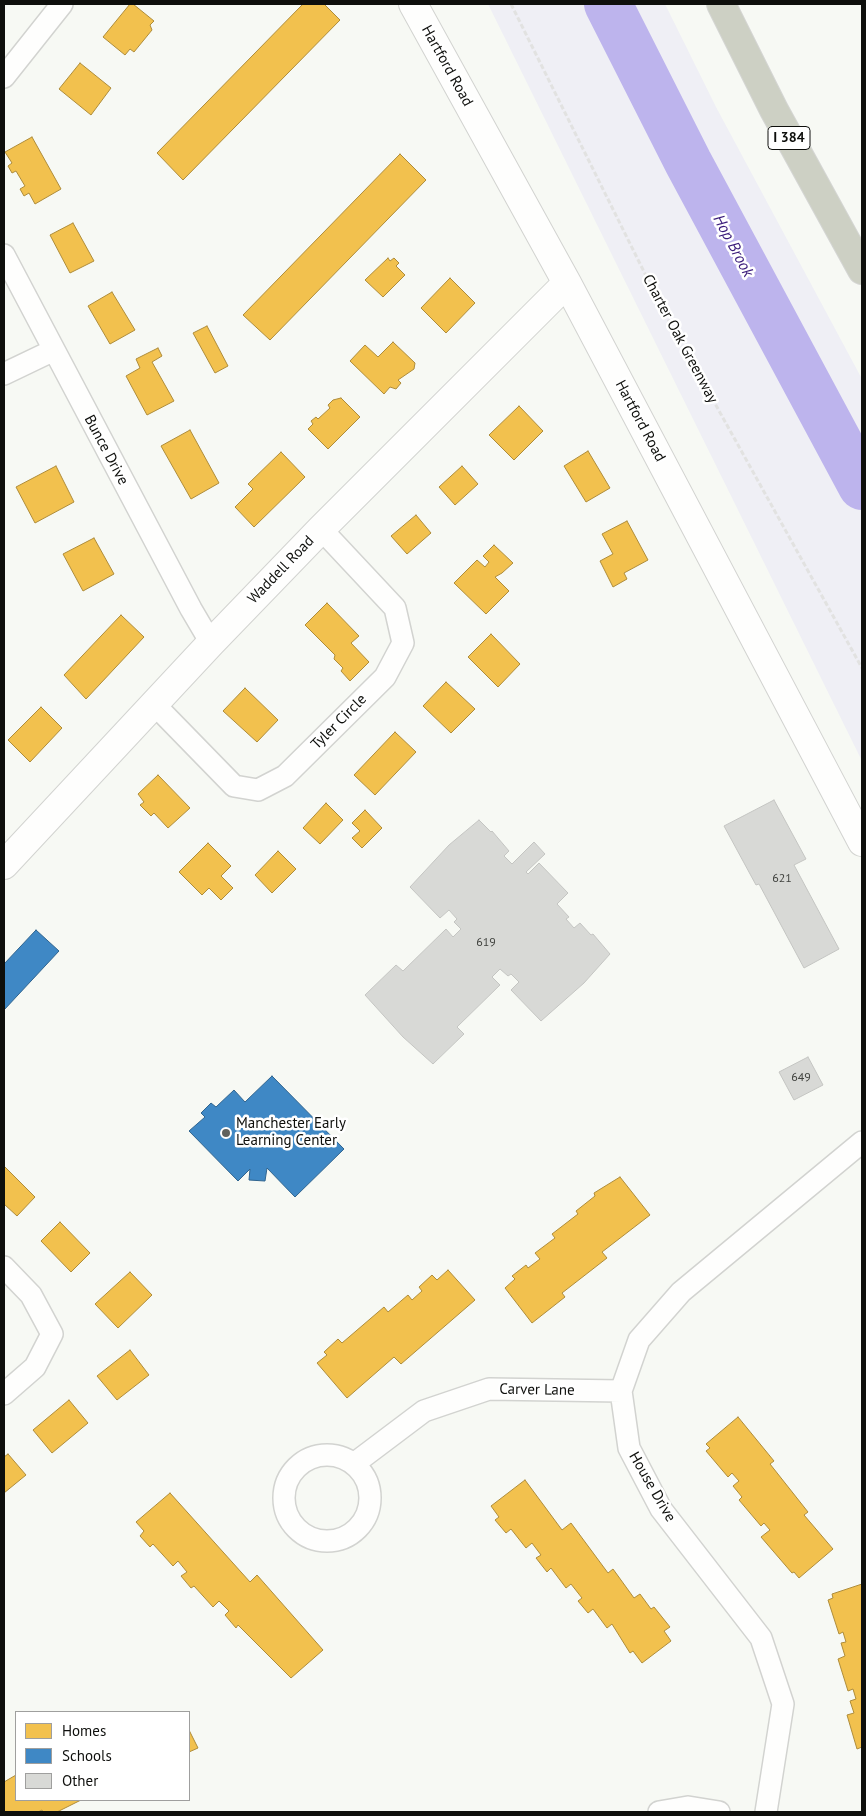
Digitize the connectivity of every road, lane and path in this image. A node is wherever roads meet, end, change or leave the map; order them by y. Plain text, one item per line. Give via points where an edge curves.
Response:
1 (62, 4) edge
2 (413, 4) edge
3 (511, 4) edge
4 (721, 4) edge
5 (4, 77) edge
6 (4, 255) edge
7 (862, 270) edge
8 (567, 283) junction
9 (54, 350) junction
10 (4, 374) edge
11 (321, 529) junction
12 (211, 643) junction
13 (862, 668) edge
14 (154, 704) junction
15 (862, 842) edge
16 (4, 864) edge
17 (862, 1142) edge
18 (4, 1267) edge
19 (621, 1391) junction
20 (4, 1394) edge
21 (355, 1463) junction
22 (659, 1812) edge
23 (719, 1812) edge
24 (766, 1812) edge

1 - 5 street
2 - 8 main road, Hartford Road
3 - 13 path, Charter Oak Greenway via 663,310
4 - 7 highway, I 384 via 783,127
6 - 9 street, Bunce Drive
8 - 11 main road, Waddell Road
8 - 15 main road, Hartford Road
9 - 10 street
9 - 12 street, Bunce Drive
11 - 12 main road, Waddell Road
11 - 14 street, Tyler Circle via 395,608 403,643 385,677 285,776 258,790 234,786
12 - 14 main road, Waddell Road
14 - 16 main road, Waddell Road
17 - 19 street, House Drive via 681,1292 639,1340
18 - 20 street via 31,1295 52,1334 35,1368
19 - 21 street, Carver Lane via 489,1389 424,1411
19 - 24 street, House Drive via 629,1448 661,1509 761,1638 783,1704
21 - 21 street via 365,1475 370,1489 371,1504 363,1523 339,1540 310,1538 297,1529 284,1503 290,1474 303,1461 317,1455 332,1454
22 - 23 street via 688,1807

